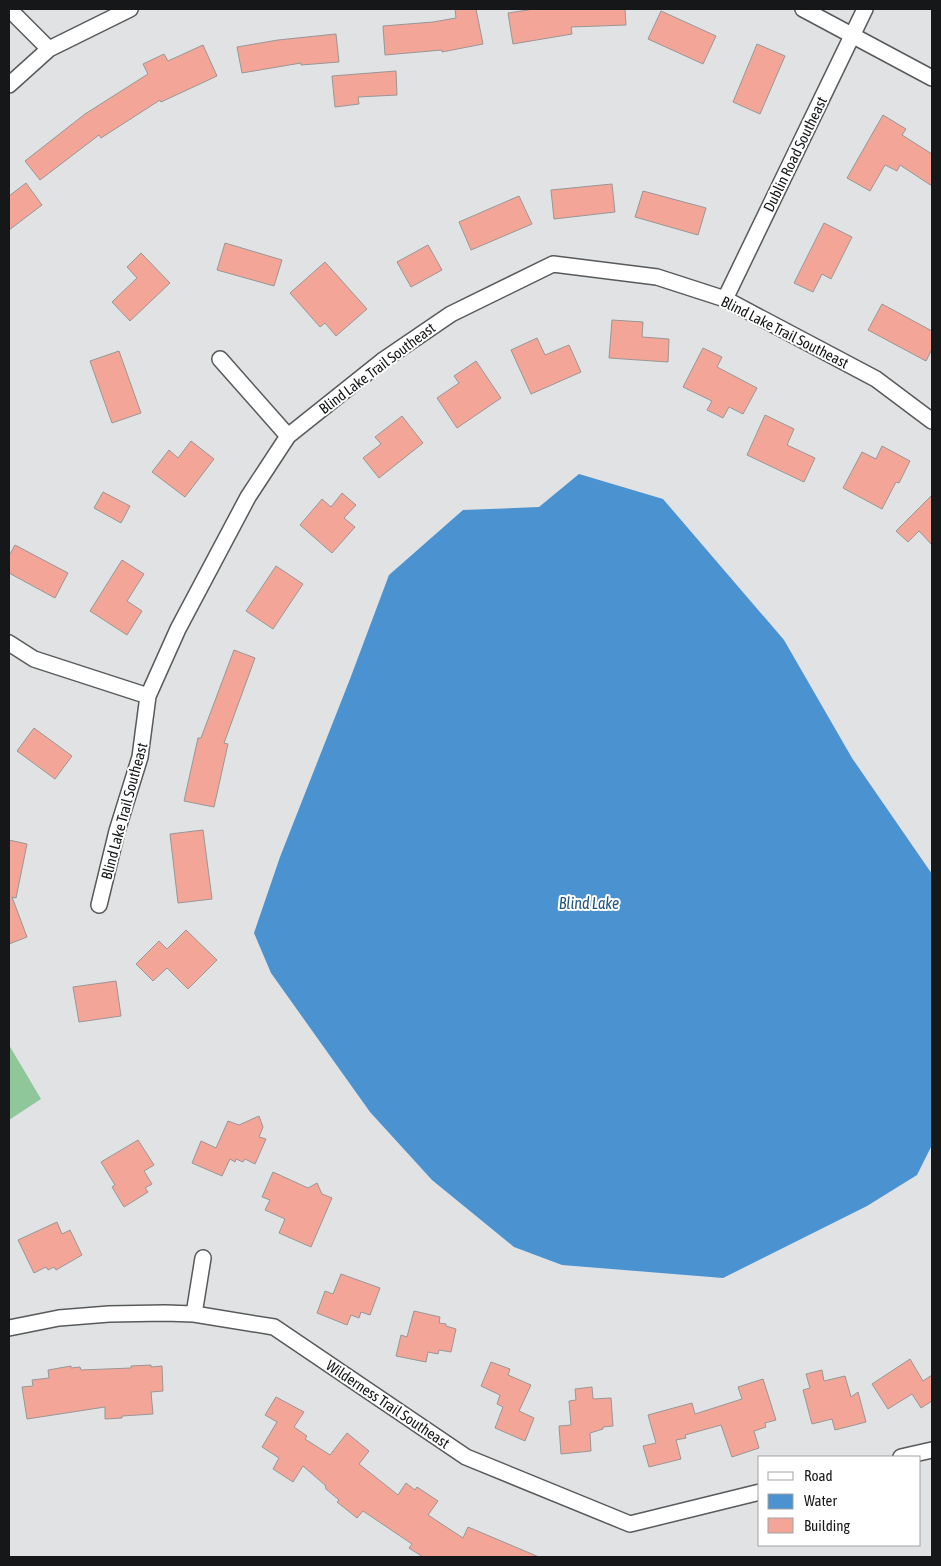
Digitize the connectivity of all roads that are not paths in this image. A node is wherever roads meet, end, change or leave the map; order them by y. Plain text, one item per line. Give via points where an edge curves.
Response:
1 (9, 9) edge
2 (130, 9) edge
3 (803, 9) edge
4 (865, 9) edge
5 (852, 35) junction
6 (49, 49) junction
7 (932, 78) edge
8 (9, 85) edge
9 (725, 299) junction
10 (220, 359) dead end
11 (932, 421) edge
12 (288, 436) junction
13 (9, 643) edge
14 (148, 696) junction
15 (99, 905) dead end
16 (203, 1258) dead end
17 (194, 1314) junction
18 (9, 1328) edge
19 (932, 1450) edge
20 (905, 1456) edge
21 (758, 1492) edge

1 - 6 street
2 - 6 street
3 - 5 street
4 - 5 street, Dublin Road Southeast
5 - 7 street
5 - 9 street, Dublin Road Southeast
6 - 8 street
9 - 11 street, Blind Lake Trail Southeast via 876,379
9 - 12 street, Blind Lake Trail Southeast via 657,277 553,264 451,314 382,361
10 - 12 street
12 - 14 street, Blind Lake Trail Southeast via 248,497 178,629
13 - 14 street via 34,659
14 - 15 street, Blind Lake Trail Southeast via 140,757
16 - 17 street
17 - 18 street, Wilderness Trail Southeast via 101,1314
17 - 21 street, Wilderness Trail Southeast via 274,1327 466,1457 630,1524
19 - 20 street

